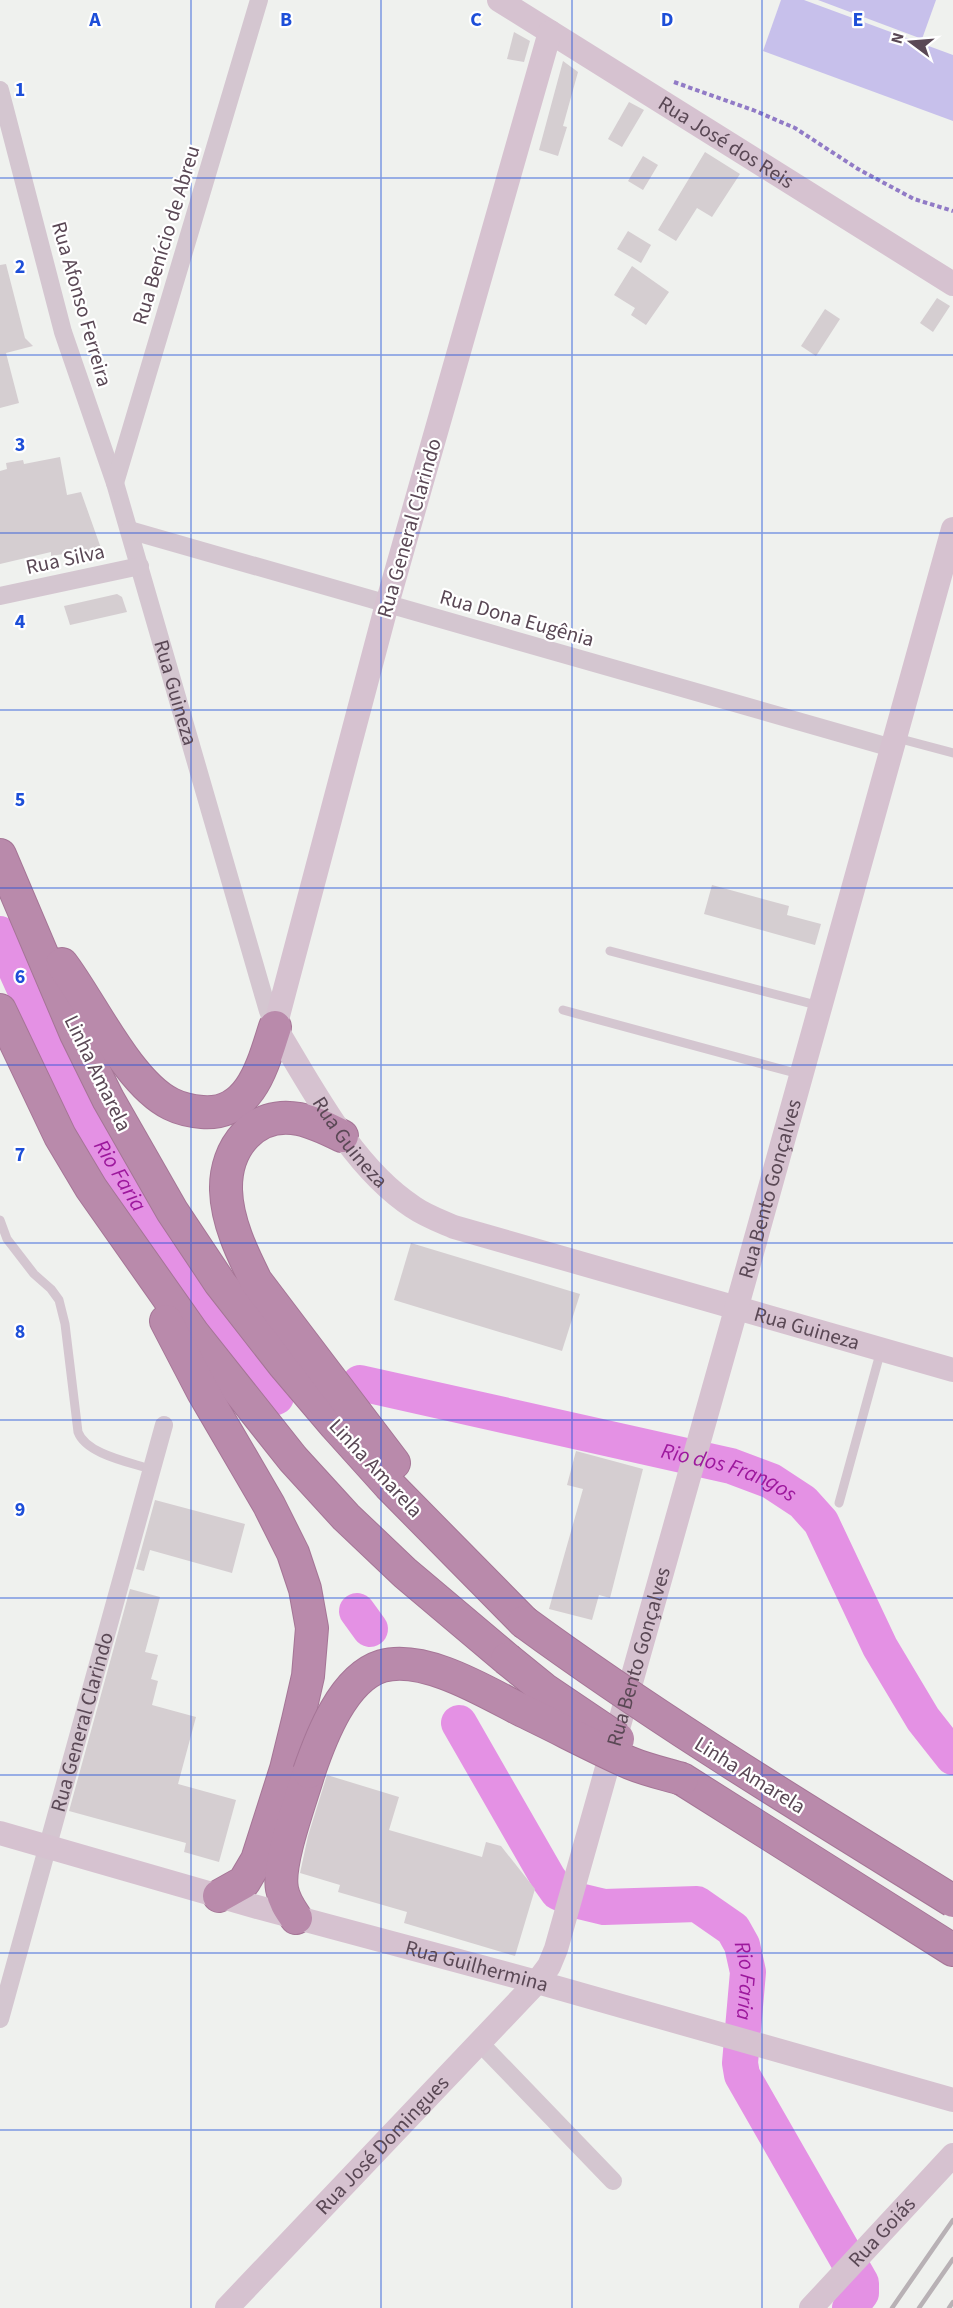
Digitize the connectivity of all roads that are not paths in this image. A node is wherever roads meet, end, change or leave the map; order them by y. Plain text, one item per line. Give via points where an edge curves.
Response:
1 (259, 0) edge
2 (499, 0) edge
3 (550, 32) junction
4 (0, 90) edge
5 (953, 284) edge
6 (115, 483) junction
7 (953, 529) edge
8 (129, 530) junction
9 (140, 566) junction
10 (0, 596) edge
11 (387, 604) junction
12 (893, 743) junction
13 (953, 753) edge
14 (0, 855) edge
15 (33, 928) junction
16 (610, 951) dead end
17 (820, 1006) junction
18 (0, 1010) edge
19 (563, 1010) dead end
20 (275, 1027) junction
21 (801, 1075) junction
22 (342, 1136) junction
23 (0, 1220) edge
24 (143, 1262) junction
25 (736, 1309) junction
26 (881, 1350) junction
27 (953, 1370) edge
28 (164, 1425) dead end
29 (150, 1469) junction
30 (839, 1503) dead end
31 (450, 1545) junction
32 (682, 1779) junction
33 (0, 1833) edge
34 (46, 1846) junction
35 (219, 1896) junction
36 (953, 1901) edge
37 (296, 1918) junction
38 (953, 1950) edge
39 (537, 1982) junction
40 (0, 2019) edge
41 (479, 2042) junction
42 (953, 2100) edge
43 (953, 2155) edge
44 (613, 2181) dead end
45 (227, 2308) edge
46 (811, 2308) edge

1 - 6 street, Rua Benício de Abreu
2 - 3 street, Rua José dos Reis
3 - 5 street, Rua José dos Reis
3 - 11 street, Rua General Clarindo
4 - 6 street, Rua Afonso Ferreira via 63,332
6 - 8 street, Rua Afonso Ferreira
7 - 12 street, Rua Bento Gonçalves
8 - 9 street, Rua Guineza
8 - 11 street, Rua Dona Eugênia
9 - 10 street, Rua Silva
9 - 20 street, Rua Guineza
11 - 12 street, Rua Dona Eugênia
11 - 20 street, Rua General Clarindo
12 - 13 lane
12 - 17 street, Rua Bento Gonçalves
14 - 15 highway, Linha Amarela
15 - 20 highway via 70,975 120,1054 152,1091 169,1104 207,1112 224,1110 236,1103 260,1073
15 - 31 highway, Linha Amarela via 76,1034 108,1099 172,1211 220,1283 335,1425
16 - 17 lane
17 - 21 street, Rua Bento Gonçalves
18 - 24 highway, Linha Amarela via 60,1136
19 - 21 lane
20 - 22 street, Rua Guineza
21 - 25 street, Rua Bento Gonçalves
22 - 25 street, Rua Guineza via 385,1184 426,1215 454,1227
22 - 31 highway via 298,1119 279,1118 243,1136 229,1166 226,1190 231,1219 256,1281 388,1454
23 - 29 lane via 7,1239 59,1300 81,1441
24 - 32 highway, Linha Amarela, bridge via 193,1333 308,1476 346,1517 405,1573 544,1689
24 - 35 highway via 170,1331 293,1553 312,1628 308,1676 298,1720 257,1860 244,1882
25 - 26 street, Rua Guineza
25 - 39 street, Rua Bento Gonçalves via 564,1921 549,1966
26 - 27 street, Rua Guineza
26 - 30 lane
28 - 29 street, Rua General Clarindo
29 - 34 street, Rua General Clarindo
31 - 36 highway, Linha Amarela, bridge via 524,1622 583,1665 707,1749
32 - 37 highway, bridge via 632,1764 435,1670 397,1663 380,1667 361,1679 345,1697 329,1721 309,1772 281,1869 285,1902
32 - 38 highway, Linha Amarela
33 - 34 street, Rua Guilhermina
34 - 35 street, Rua Guilhermina
34 - 40 street, Rua General Clarindo
35 - 37 street, Rua Guilhermina
37 - 39 street, Rua Guilhermina
39 - 41 street, Rua José Domingues
39 - 42 street, Rua Guilhermina
41 - 44 street
41 - 45 street, Rua José Domingues
43 - 46 street, Rua Goiás

